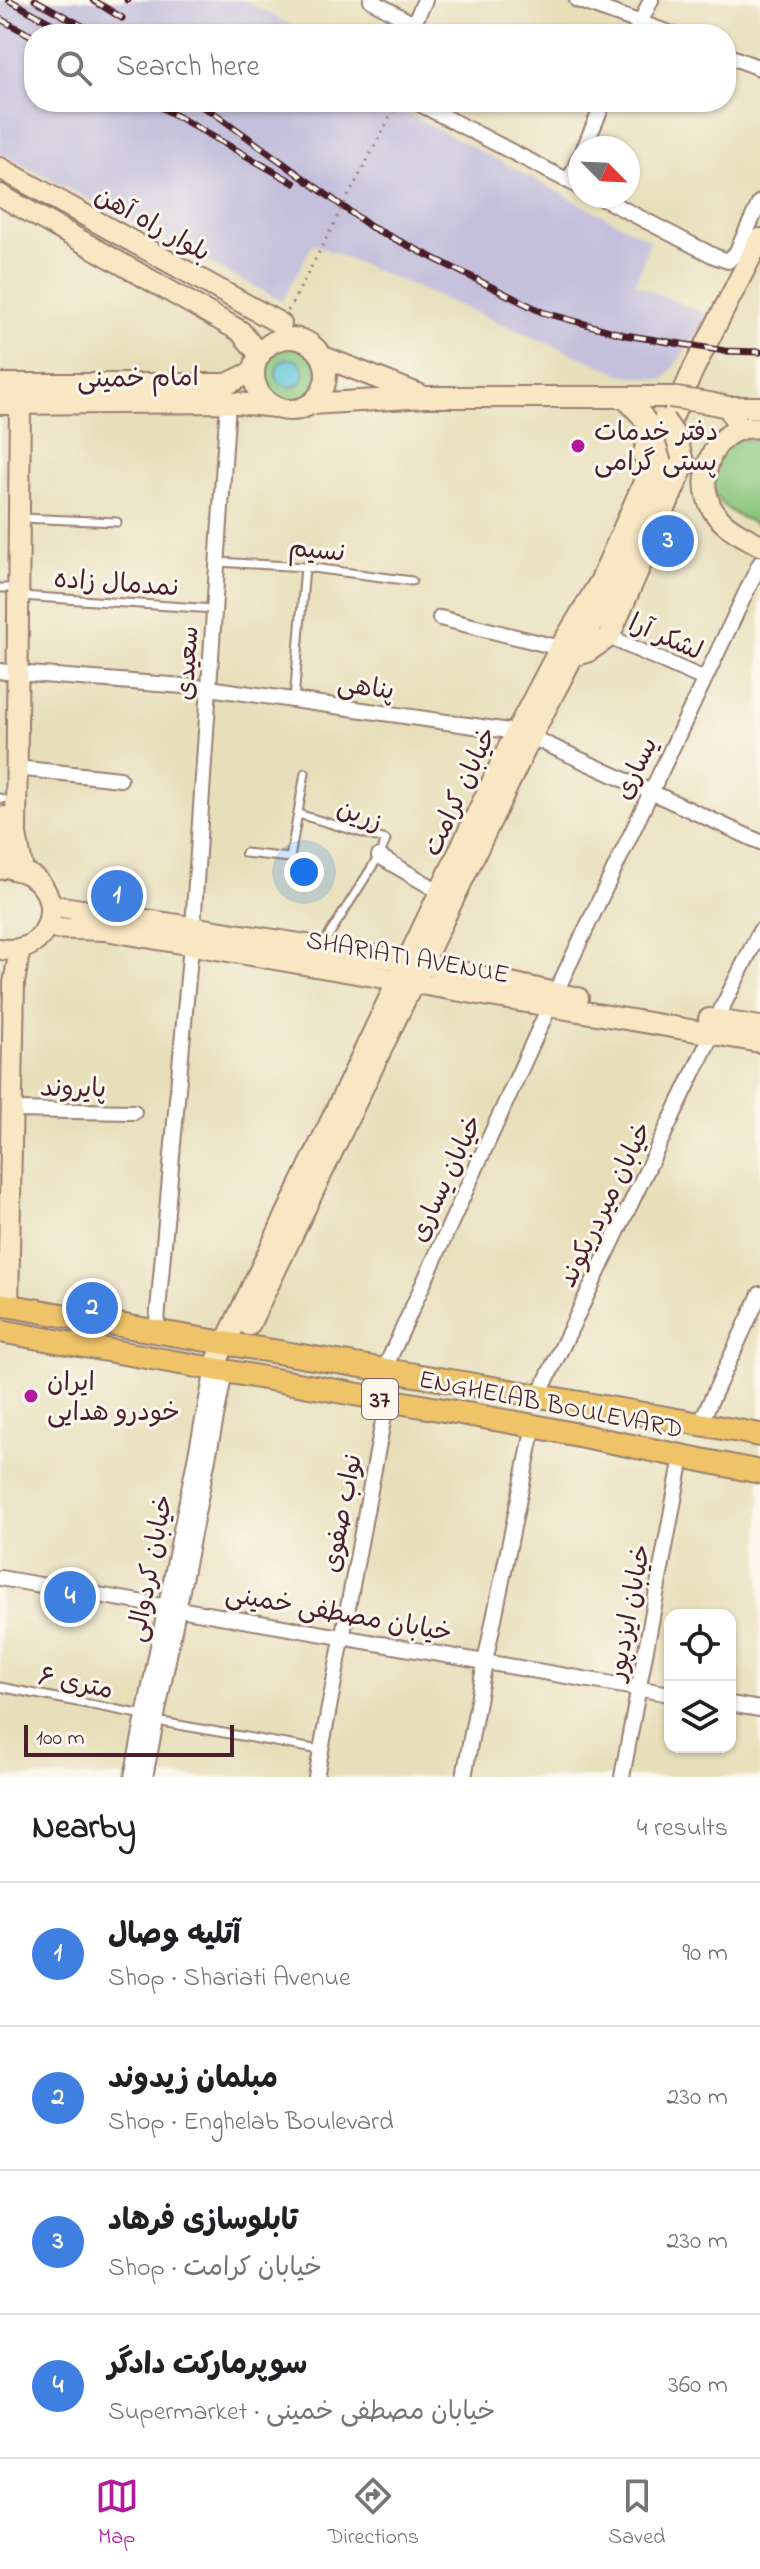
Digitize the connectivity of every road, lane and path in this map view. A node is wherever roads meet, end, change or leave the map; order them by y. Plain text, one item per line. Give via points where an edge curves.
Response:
1 (371, 0) edge
2 (425, 0) edge
3 (577, 0) edge
4 (651, 0) edge
5 (404, 24) edge
6 (413, 24) edge
7 (629, 24) edge
8 (640, 24) edge
9 (736, 59) edge
10 (760, 68) edge
11 (392, 112) edge
12 (435, 112) edge
13 (600, 112) edge
14 (589, 136) edge
15 (0, 168) edge
16 (568, 181) edge
17 (0, 195) edge
18 (760, 202) edge
19 (621, 208) edge
20 (77, 211) junction
21 (65, 232) junction
22 (760, 239) edge
23 (760, 270) edge
24 (296, 296) dead end
25 (281, 324) dead end
26 (321, 356) junction
27 (257, 363) junction
28 (8, 396) edge
29 (426, 397) junction
30 (625, 398) junction
31 (228, 402) junction
32 (311, 404) junction
33 (718, 405) junction
34 (275, 407) junction
35 (760, 407) edge
36 (750, 428) edge
37 (684, 460) junction
38 (704, 492) junction
39 (19, 518) junction
40 (117, 522) dead end
41 (760, 545) edge
42 (217, 562) junction
43 (760, 563) edge
44 (305, 567) junction
45 (412, 581) dead end
46 (8, 591) edge
47 (214, 609) junction
48 (440, 618) dead end
49 (609, 637) junction
50 (566, 652) junction
51 (8, 672) edge
52 (704, 679) junction
53 (209, 688) junction
54 (294, 700) junction
55 (523, 735) junction
56 (16, 768) junction
57 (305, 773) dead end
58 (120, 779) dead end
59 (651, 791) junction
60 (2, 799) edge
61 (298, 814) junction
62 (760, 842) edge
63 (245, 853) dead end
64 (379, 856) junction
65 (0, 869) edge
66 (23, 871) junction
67 (440, 892) junction
68 (50, 905) junction
69 (46, 928) junction
70 (760, 931) edge
71 (192, 936) junction
72 (321, 947) junction
73 (10, 949) edge
74 (413, 962) junction
75 (0, 969) edge
76 (406, 982) junction
77 (552, 1001) junction
78 (714, 1027) junction
79 (760, 1027) edge
80 (760, 1042) edge
81 (6, 1103) edge
82 (134, 1112) dead end
83 (760, 1294) edge
84 (4, 1305) edge
85 (0, 1331) edge
86 (156, 1332) junction
87 (232, 1344) junction
88 (385, 1368) junction
89 (219, 1370) junction
90 (539, 1395) junction
91 (387, 1400) junction
92 (700, 1424) junction
93 (534, 1426) junction
94 (760, 1435) edge
95 (682, 1457) junction
96 (760, 1472) edge
97 (0, 1578) edge
98 (172, 1608) junction
99 (342, 1637) junction
100 (485, 1662) junction
101 (0, 1687) edge
102 (638, 1688) junction
103 (664, 1693) edge
104 (736, 1705) edge
105 (760, 1709) edge
106 (150, 1718) junction
107 (320, 1750) junction
108 (132, 1777) edge
109 (145, 1777) edge
110 (316, 1777) edge
111 (464, 1777) edge
112 (622, 1777) edge

1 - 5 street
2 - 6 street
3 - 7 street
4 - 8 street
9 - 10 street
11 - 24 path, bridge
12 - 16 street
13 - 14 street
15 - 20 main road, بلوار راه آهن
17 - 21 main road, بلوار راه آهن
18 - 19 street via 728,261
20 - 21 main road
20 - 25 main road, بلوار راه آهن
21 - 27 main road, بلوار راه آهن via 240,331
22 - 50 main road, خیابان کرامت via 694,368
23 - 50 main road, خیابان کرامت via 707,372 612,591
26 - 27 main road via 313,345 284,338 270,344
26 - 29 main road
26 - 32 main road via 326,382
27 - 28 main road, امام خمینی via 227,384
27 - 34 main road via 257,387
28 - 31 main road, امام خمینی
28 - 39 main road
28 - 46 main road
29 - 30 main road
29 - 32 main road
30 - 33 main road, bridge via 670,397
30 - 37 main road, bridge via 649,406 664,420
30 - 50 main road via 651,433 572,613
31 - 34 main road, امام خمینی
31 - 42 street, سعیدی
32 - 34 main road
33 - 35 main road
33 - 36 main road
36 - 38 main road via 723,440 710,457
37 - 38 main road
37 - 49 main road
38 - 41 main road via 735,532
39 - 40 lane
39 - 46 main road
42 - 44 lane, نسیم
42 - 47 street, سعیدی
43 - 52 street, یساری
44 - 45 lane, نسیم
44 - 54 lane
46 - 47 lane, نمدمال زاده
46 - 51 main road
47 - 53 street, سعیدی
48 - 50 street
49 - 50 main road via 587,652
49 - 52 street, لشکر آرا
50 - 55 main road, خیابان کرامت
51 - 53 street, پناهی
51 - 56 main road
51 - 60 main road
52 - 59 street, یساری
53 - 54 street, پناهی
53 - 71 street, سعیدی
54 - 55 street, پناهی
55 - 59 street, پناهی
55 - 67 main road, خیابان کرامت
55 - 74 main road, خیابان کرامت
56 - 58 street
56 - 66 main road via 16,835
57 - 61 lane, زرین
59 - 62 street, پناهی
59 - 77 street, یساری
60 - 65 main road
61 - 63 lane, زرین via 290,858
61 - 64 lane, زرین via 386,840
64 - 67 street
64 - 72 lane, زرین
65 - 66 main road
66 - 68 main road via 42,884
67 - 74 main road, خیابان کرامت
68 - 69 main road
68 - 71 main road, SHARIATI AVENUE
69 - 71 main road, SHARIATI AVENUE
69 - 73 main road via 31,945
70 - 78 street, خیابان میردریکوند
71 - 72 main road, SHARIATI AVENUE
71 - 76 main road, SHARIATI AVENUE
71 - 86 street, سعیدی
72 - 74 main road, SHARIATI AVENUE
73 - 81 main road via 14,983
74 - 76 main road, خیابان کرامت
74 - 77 main road, SHARIATI AVENUE
75 - 81 main road
76 - 77 main road, SHARIATI AVENUE
76 - 87 main road, خیابان کرامت
77 - 78 main road, SHARIATI AVENUE
77 - 88 street, خیابان یساری
78 - 79 main road, SHARIATI AVENUE
78 - 80 main road, SHARIATI AVENUE
78 - 90 street, خیابان میردریکوند
81 - 82 street, پایروند
81 - 84 main road
83 - 92 street
84 - 86 main road, ENGHELAB BOULEVARD / 37
85 - 89 main road, ENGHELAB BOULEVARD / 37
86 - 87 main road, ENGHELAB BOULEVARD / 37
87 - 88 main road, ENGHELAB BOULEVARD / 37
87 - 89 main road, خیابان کرامت
88 - 90 main road, ENGHELAB BOULEVARD / 37
89 - 91 main road, ENGHELAB BOULEVARD / 37
89 - 98 street, خیابان کردوالی
90 - 92 main road, ENGHELAB BOULEVARD / 37
91 - 93 main road, ENGHELAB BOULEVARD / 37
91 - 99 street, نواب صفوی
92 - 94 main road, ENGHELAB BOULEVARD / 37
93 - 95 main road, ENGHELAB BOULEVARD / 37
93 - 100 street
95 - 96 main road, ENGHELAB BOULEVARD / 37
95 - 102 street, خیابان ایزدپور
97 - 98 street, خیابان مصطفی خمینی
98 - 99 street, خیابان مصطفی خمینی
98 - 106 street, خیابان کردوالی
99 - 100 street, خیابان مصطفی خمینی
99 - 107 street, نواب صفوی
100 - 102 street, خیابان مصطفی خمینی
100 - 111 street
101 - 106 lane, ۶ متری
102 - 103 street, خیابان مصطفی خمینی
102 - 112 street, خیابان ایزدپور
104 - 105 street
106 - 107 lane, ۶ متری
106 - 108 street, خیابان کردوالی
106 - 109 street, خیابان کردوالی
107 - 110 street, نواب صفوی

